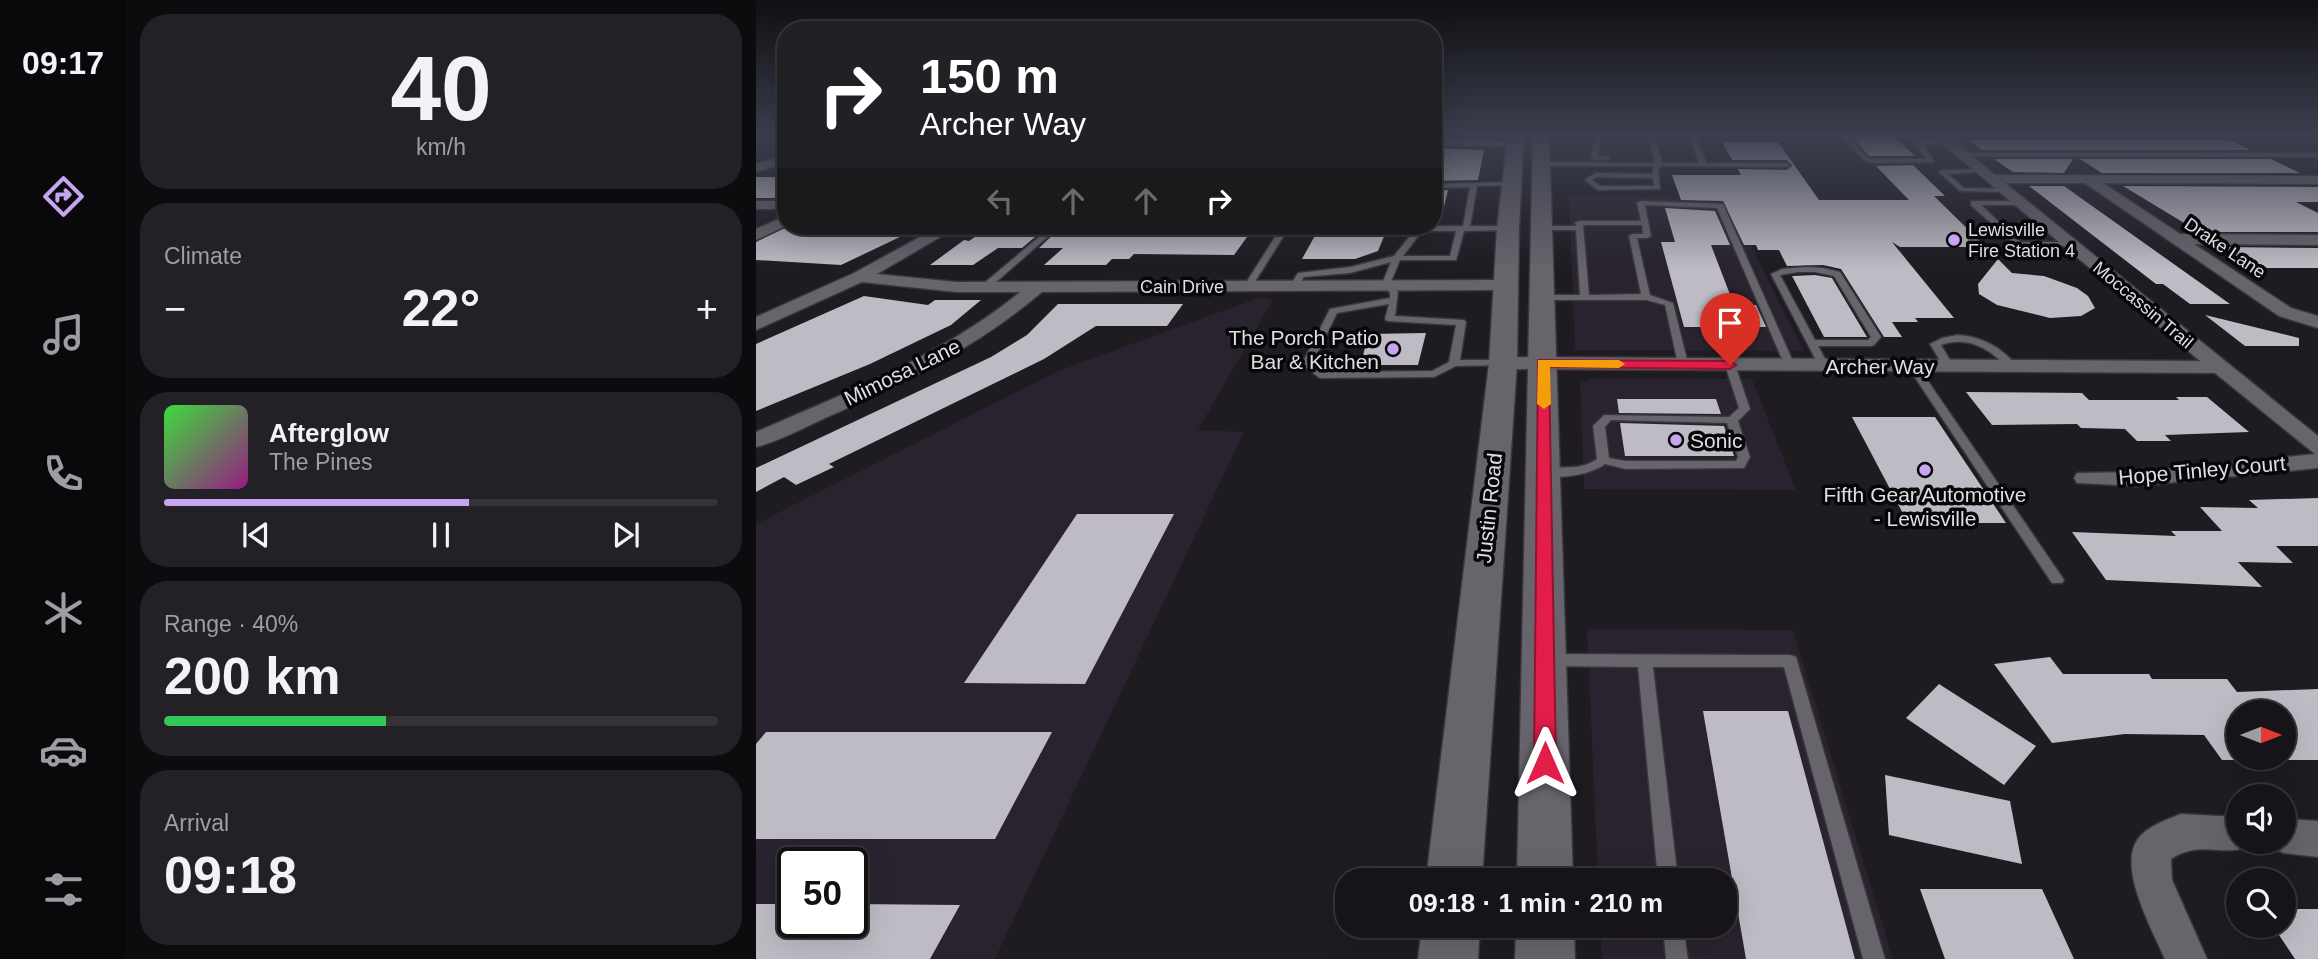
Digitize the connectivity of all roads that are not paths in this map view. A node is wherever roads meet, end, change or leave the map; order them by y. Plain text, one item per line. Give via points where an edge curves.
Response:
1 (1511, 179) edge
2 (1541, 179) edge
3 (1590, 179) edge
4 (1656, 179) edge
5 (1950, 179) edge
6 (1992, 179) edge
7 (2063, 179) edge
8 (2088, 180) junction
9 (2318, 180) edge
10 (1511, 183) junction
11 (1442, 186) edge
12 (1474, 186) junction
13 (2008, 191) junction
14 (2022, 203) junction
15 (756, 205) edge
16 (777, 205) edge
17 (1645, 223) junction
18 (777, 224) edge
19 (2000, 227) junction
20 (2050, 227) junction
21 (1442, 228) edge
22 (1463, 228) junction
23 (1508, 228) junction
24 (1541, 228) junction
25 (1580, 228) junction
26 (756, 235) edge
27 (935, 235) edge
28 (1046, 235) edge
29 (1280, 235) edge
30 (1414, 235) edge
31 (2178, 239) junction
32 (2318, 240) edge
33 (2070, 244) junction
34 (1397, 258) junction
35 (860, 276) junction
36 (1505, 285) junction
37 (1038, 286) junction
38 (1248, 286) junction
39 (985, 287) junction
40 (1293, 287) junction
41 (1390, 292) junction
42 (1646, 297) junction
43 (1542, 298) junction
44 (1585, 298) junction
45 (2313, 321) edge
46 (756, 324) edge
47 (1812, 343) junction
48 (1454, 363) junction
49 (1503, 363) junction
50 (1543, 363) junction
51 (1683, 365) junction
52 (1730, 365) junction
53 (1790, 366) junction
54 (1824, 366) junction
55 (1913, 367) junction
56 (2217, 367) junction
57 (1732, 420) junction
58 (756, 440) edge
59 (2318, 448) edge
60 (1603, 460) junction
61 (2318, 461) edge
62 (1544, 472) junction
63 (2086, 478) dead end
64 (2057, 580) dead end
65 (1545, 660) junction
66 (1645, 661) junction
67 (2226, 833) edge
68 (2296, 837) edge
69 (2318, 839) edge
70 (1455, 868) edge
71 (1545, 868) edge
72 (1667, 868) edge
73 (1450, 938) edge
74 (1545, 938) edge
75 (1674, 938) edge
76 (1448, 959) edge
77 (1545, 959) edge
78 (1676, 959) edge
79 (1874, 959) edge
80 (2186, 959) edge

1 - 10 main road, Justin Road
2 - 24 main road
3 - 4 lane via 1598,187 1658,188
5 - 13 lane via 1962,190
6 - 13 street, Moccassin Trail
7 - 8 street
8 - 9 street
8 - 31 street, Drake Lane
10 - 12 lane
10 - 23 main road, Justin Road
11 - 12 lane
12 - 22 lane
13 - 14 street, Moccassin Trail
14 - 19 lane via 1974,203
14 - 20 street, Moccassin Trail
15 - 16 street
17 - 25 lane via 1579,223
17 - 42 lane via 1647,236 1633,236
17 - 53 lane via 1641,203 1720,206
18 - 26 street
19 - 20 lane
19 - 33 lane via 2019,244
20 - 33 street, Moccassin Trail
21 - 22 lane
22 - 23 lane
22 - 34 lane via 1453,258
23 - 24 main road
23 - 36 main road, Justin Road
24 - 25 lane
24 - 43 main road
25 - 44 lane
27 - 35 street
28 - 39 lane
29 - 38 lane
30 - 34 lane
31 - 32 street
31 - 45 street, Drake Lane via 2285,312
33 - 56 street, Moccassin Trail
34 - 40 lane via 1350,270 1301,275
34 - 41 lane
35 - 39 street, Cain Drive via 907,284
35 - 46 street
36 - 41 street, Cain Drive
36 - 49 main road, Justin Road
37 - 38 street, Cain Drive
37 - 39 street, Cain Drive
37 - 58 street, Mimosa Lane via 1009,313 961,344
38 - 40 street, Cain Drive
40 - 41 street, Cain Drive
41 - 48 lane via 1390,319 1461,322
41 - 48 lane via 1333,310 1309,359 1310,366 1320,376 1434,374
42 - 44 lane
42 - 51 lane via 1669,303
43 - 44 lane
43 - 50 main road
47 - 47 lane via 1806,332 1775,274 1837,274 1876,337 1871,343
47 - 54 lane
48 - 49 lane
49 - 50 street, Archer Way
49 - 70 main road, Justin Road
50 - 51 street, Archer Way
50 - 62 main road
51 - 52 street, Archer Way
52 - 53 street, Archer Way
52 - 57 lane via 1745,409
53 - 54 street, Archer Way
54 - 55 street, Archer Way
55 - 56 street, Archer Way
55 - 64 lane
56 - 59 street, Moccassin Trail
57 - 60 lane via 1608,417 1599,426
57 - 60 lane via 1744,457 1740,466 1626,465
60 - 62 lane via 1583,471
61 - 63 street, Hope Tinley Court via 2136,479
62 - 65 main road
65 - 66 lane
65 - 71 main road
66 - 72 lane
66 - 79 lane via 1790,661
67 - 80 street via 2181,831 2152,850 2152,881
68 - 69 street
73 - 76 main road
74 - 77 main road
75 - 78 lane

